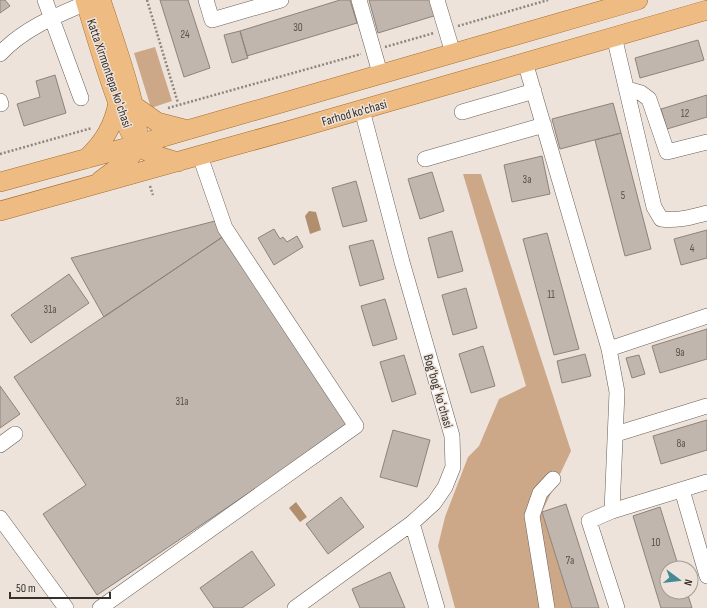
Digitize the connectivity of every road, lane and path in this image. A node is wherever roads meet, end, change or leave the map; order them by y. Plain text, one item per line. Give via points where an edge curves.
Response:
1 (45, 0) edge
2 (147, 0) edge
3 (206, 0) edge
4 (281, 0) edge
5 (358, 0) edge
6 (437, 0) edge
7 (548, 0) edge
8 (638, 0) edge
9 (90, 1) edge
10 (707, 10) edge
11 (52, 18) junction
12 (445, 30) junction
13 (614, 36) junction
14 (375, 50) junction
15 (453, 53) junction
16 (0, 54) edge
17 (525, 62) junction
18 (380, 73) junction
19 (627, 88) junction
20 (534, 91) junction
21 (81, 98) dead end
22 (126, 103) junction
23 (178, 104) junction
24 (166, 109) dead end
25 (362, 110) junction
26 (462, 112) dead end
27 (544, 125) junction
28 (188, 130) junction
29 (707, 142) edge
30 (137, 145) junction
31 (200, 156) junction
32 (86, 159) junction
33 (425, 159) dead end
34 (178, 162) junction
35 (0, 182) edge
36 (149, 183) dead end
37 (94, 186) junction
38 (153, 195) dead end
39 (0, 211) edge
40 (707, 213) edge
41 (707, 316) edge
42 (609, 349) junction
43 (707, 406) edge
44 (15, 434) dead end
45 (616, 434) junction
46 (0, 445) edge
47 (554, 479) dead end
48 (707, 482) edge
49 (682, 490) junction
50 (612, 511) junction
51 (0, 518) edge
52 (412, 522) junction
53 (707, 576) edge
54 (66, 608) edge
55 (100, 608) edge
56 (295, 608) edge
57 (437, 608) edge
58 (548, 608) edge
59 (617, 608) edge

1 - 11 lane
2 - 23 path
3 - 4 lane via 212,20
5 - 14 lane
6 - 12 lane
7 - 12 path
8 - 15 main road
9 - 11 lane
9 - 22 main road, Katta Xirmontepa koʻchasi
10 - 13 main road, Farhod ko'chasi
11 - 16 lane via 40,23
11 - 21 lane
12 - 14 path
12 - 15 lane
13 - 17 main road, Farhod ko'chasi
13 - 19 lane
14 - 18 lane
14 - 23 path
15 - 18 main road
17 - 20 lane
17 - 25 main road, Farhod ko'chasi
18 - 28 main road
19 - 29 lane via 649,99 667,152
19 - 40 lane via 654,207 661,219 678,221
20 - 26 lane
20 - 27 lane
22 - 28 main road via 157,122
22 - 30 main road, Katta Xirmontepa koʻchasi via 138,127
22 - 32 main road via 99,147
23 - 24 path
25 - 31 main road, Farhod ko'chasi
25 - 52 lane, Bogʻbogʻ koʻchasi via 453,444 452,467 445,487 434,503
27 - 33 lane
27 - 42 lane
28 - 30 main road
30 - 32 main road
30 - 34 main road via 146,152
30 - 37 main road via 132,155
31 - 34 main road, Farhod ko'chasi
31 - 55 lane via 225,228 356,426
32 - 35 main road
34 - 37 main road, Farhod ko'chasi
36 - 38 path
37 - 39 main road, Farhod ko'chasi
41 - 42 lane
42 - 45 lane via 617,392
43 - 45 lane
44 - 46 lane
45 - 50 lane
47 - 58 lane via 540,493 532,516
48 - 49 lane
49 - 50 lane
49 - 53 lane
50 - 59 lane via 589,521
51 - 54 lane
52 - 56 lane, Bogʻbogʻ koʻchasi
52 - 57 lane

